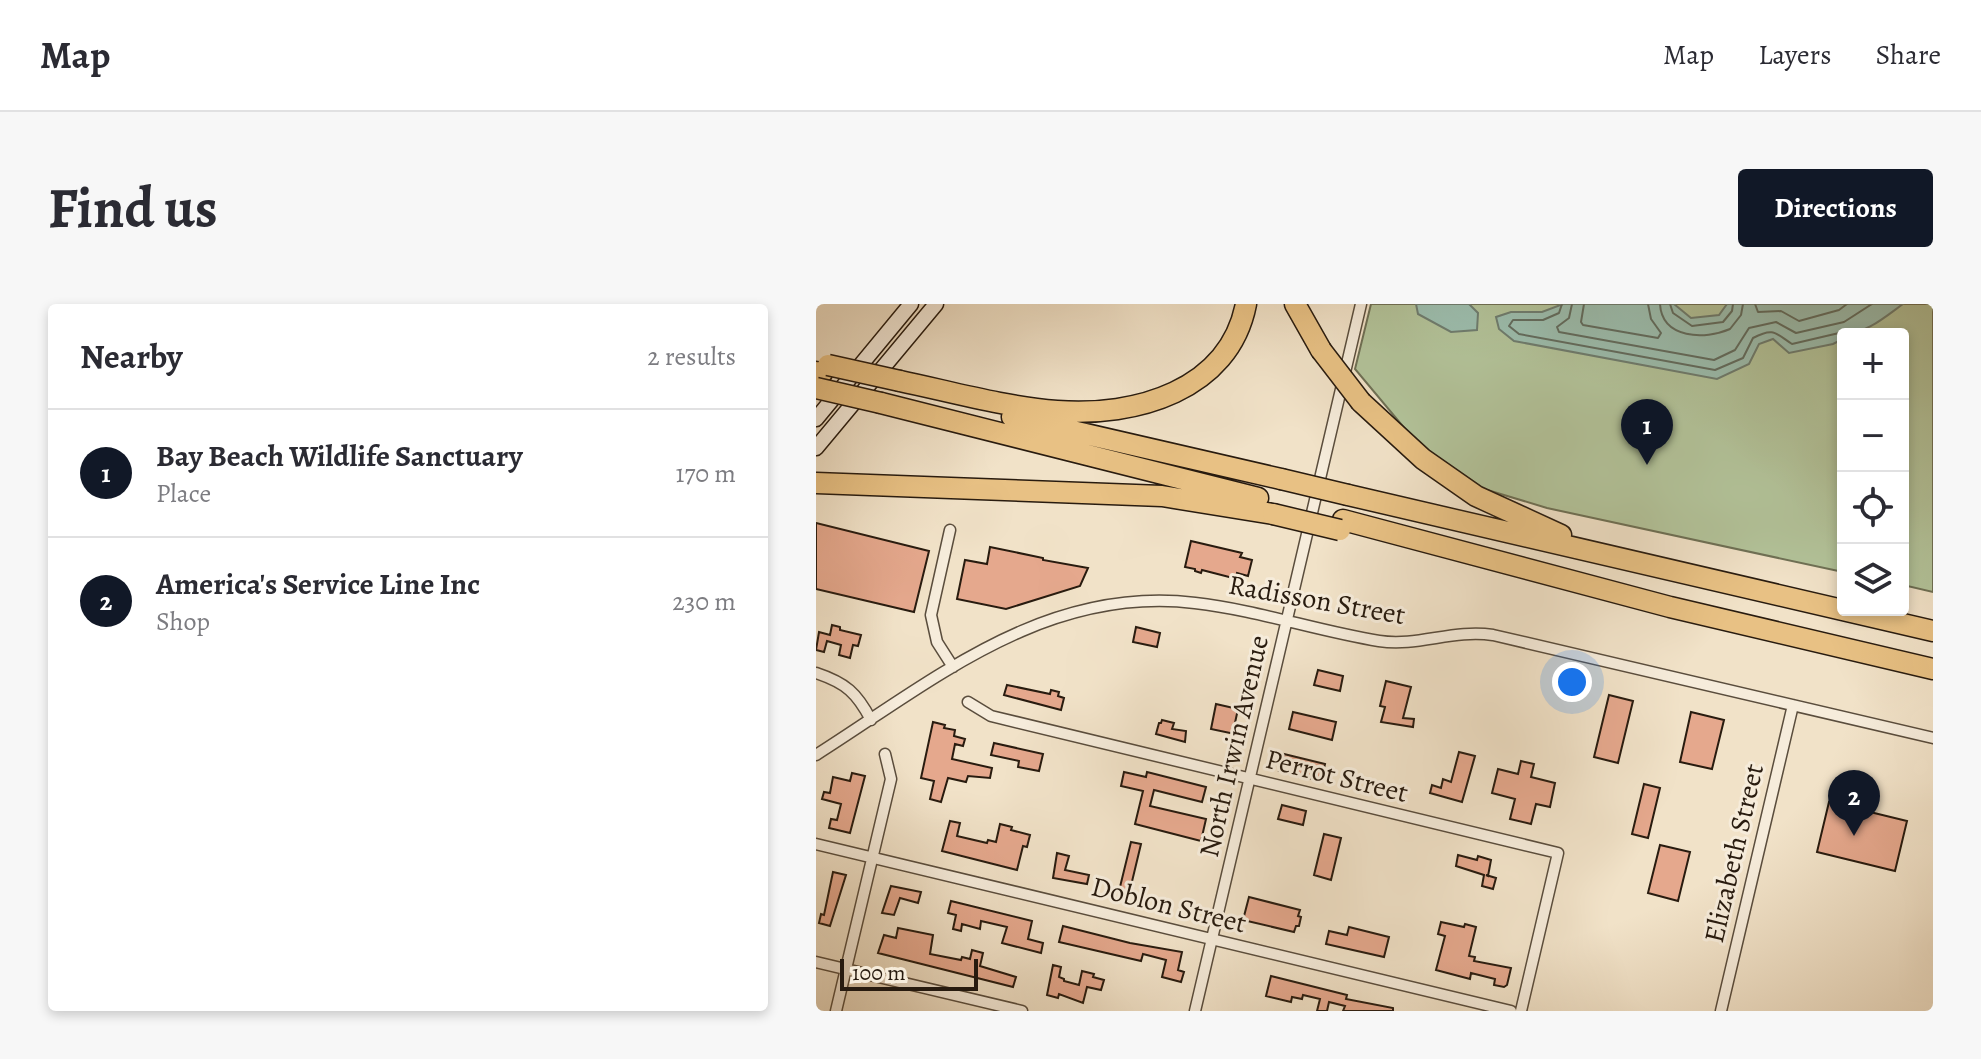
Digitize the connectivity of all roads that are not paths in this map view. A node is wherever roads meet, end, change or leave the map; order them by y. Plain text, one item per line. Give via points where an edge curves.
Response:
1 (911, 304) edge
2 (936, 304) edge
3 (1246, 304) edge
4 (1295, 304) edge
5 (1361, 304) edge
6 (820, 372) edge
7 (892, 391) junction
8 (816, 419) edge
9 (816, 448) edge
10 (816, 483) edge
11 (1274, 508) junction
12 (950, 530) dead end
13 (1632, 561) junction
14 (1286, 621) junction
15 (1933, 631) edge
16 (953, 667) junction
17 (1933, 669) edge
18 (816, 673) edge
19 (968, 702) dead end
20 (1793, 705) junction
21 (871, 720) junction
22 (1933, 738) edge
23 (885, 754) dead end
24 (816, 755) edge
25 (1250, 779) junction
26 (816, 844) edge
27 (873, 857) junction
28 (1212, 939) junction
29 (816, 962) edge
30 (846, 969) junction
31 (836, 1011) edge
32 (1022, 1011) edge
33 (1195, 1011) edge
34 (1511, 1011) edge
35 (1521, 1011) edge
36 (1721, 1011) edge

1 - 8 main road
2 - 9 main road
3 - 7 highway via 1236,337 1204,376 1179,391 1128,408 1079,412
4 - 13 highway, bridge via 1321,350 1361,402 1423,459 1476,496
5 - 14 street, North Irwin Avenue
6 - 7 highway, bridge
6 - 7 highway, bridge
7 - 11 highway
7 - 13 highway, bridge
10 - 11 highway via 1162,496
11 - 17 highway
12 - 16 street via 931,615 937,642
13 - 15 highway
14 - 16 street, Radisson Street via 1192,602 1114,603 1032,624
14 - 20 street, Radisson Street via 1395,642 1493,635
14 - 25 street, North Irwin Avenue
16 - 21 street, Radisson Street
18 - 21 street via 859,697
19 - 25 street, Perrot Street via 991,716
20 - 22 street, Radisson Street
20 - 36 street, Elizabeth Street
21 - 24 street, Radisson Street
23 - 27 street via 891,779
25 - 28 street, North Irwin Avenue
25 - 35 street, Perrot Street via 1558,853
26 - 27 street, Doblon Street
27 - 28 street, Doblon Street
27 - 30 street
28 - 33 street, North Irwin Avenue
28 - 34 street, Doblon Street
29 - 30 street
30 - 31 street
30 - 32 street

